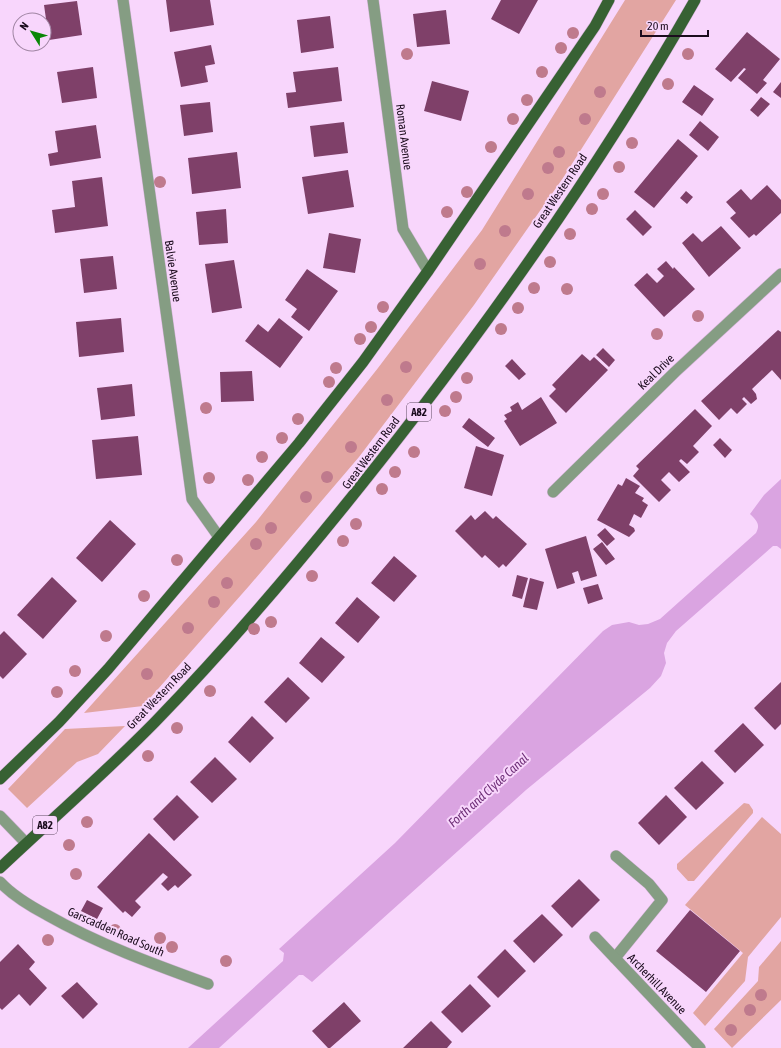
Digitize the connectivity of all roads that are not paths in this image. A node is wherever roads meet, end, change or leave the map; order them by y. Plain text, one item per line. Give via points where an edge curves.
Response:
1 (123, 0) edge
2 (373, 0) edge
3 (609, 0) edge
4 (695, 0) edge
5 (428, 271) junction
6 (781, 274) edge
7 (553, 492) dead end
8 (219, 537) junction
9 (0, 779) edge
10 (0, 816) edge
11 (26, 843) junction
12 (616, 856) dead end
13 (0, 868) edge
14 (0, 882) edge
15 (595, 937) dead end
16 (615, 958) junction
17 (208, 984) dead end
18 (700, 1048) edge

1 - 8 street, Balvie Avenue via 192,499
2 - 5 street, Roman Avenue via 402,229
3 - 5 main road via 595,26
4 - 11 main road, Great Western Road / A82 via 633,105 508,293 346,506 281,583 154,722
5 - 8 main road via 299,443
6 - 7 street, Keal Drive via 675,372
8 - 9 main road via 108,669 59,722
10 - 11 street
11 - 13 main road, Great Western Road / A82
12 - 16 street via 649,884 662,900
14 - 17 street, Garscadden Road South via 7,890 31,906 78,933
15 - 16 street, Archerhill Avenue
16 - 18 street, Archerhill Avenue

